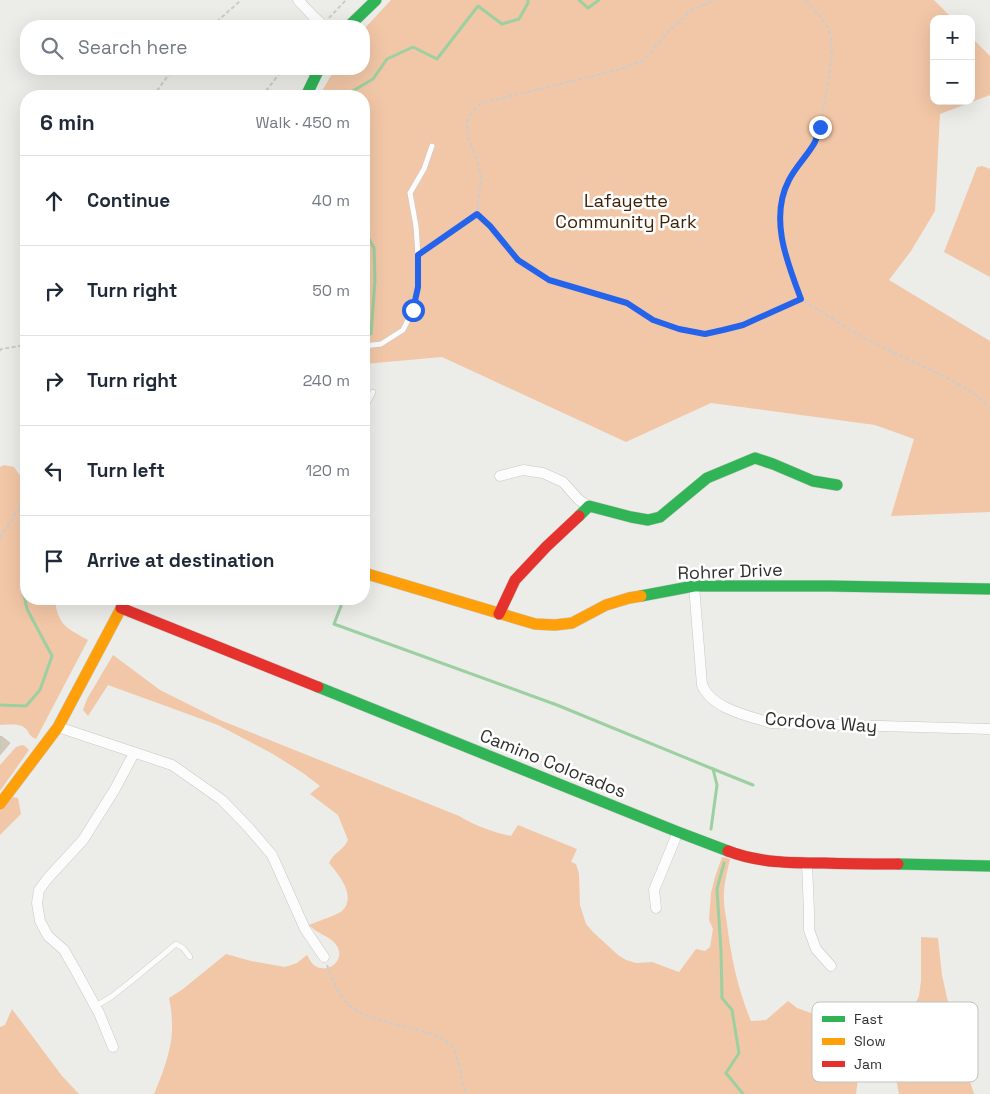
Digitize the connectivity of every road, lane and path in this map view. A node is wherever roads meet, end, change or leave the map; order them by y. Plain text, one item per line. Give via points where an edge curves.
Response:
1 (240, 0) edge
2 (298, 0) edge
3 (346, 0) edge
4 (376, 0) edge
5 (716, 0) edge
6 (805, 0) edge
7 (218, 20) edge
8 (317, 20) edge
9 (328, 20) edge
10 (355, 20) edge
11 (168, 75) edge
12 (278, 75) edge
13 (316, 75) edge
14 (157, 90) edge
15 (267, 90) edge
16 (309, 90) edge
17 (432, 146) dead end
18 (477, 214) junction
19 (418, 255) junction
20 (801, 299) junction
21 (370, 345) edge
22 (20, 346) edge
23 (0, 351) edge
24 (373, 392) dead end
25 (370, 398) edge
26 (990, 406) edge
27 (500, 476) dead end
28 (837, 485) dead end
29 (589, 506) junction
30 (20, 508) edge
31 (0, 538) edge
32 (370, 575) edge
33 (694, 586) junction
34 (990, 589) edge
35 (123, 605) edge
36 (126, 605) edge
37 (499, 614) junction
38 (58, 727) junction
39 (990, 729) edge
40 (134, 753) junction
41 (0, 804) edge
42 (678, 832) junction
43 (807, 863) junction
44 (990, 866) edge
45 (656, 908) dead end
46 (324, 956) joint
47 (190, 957) dead end
48 (831, 966) dead end
49 (95, 1006) junction
50 (113, 1047) dead end
51 (466, 1094) edge

1 - 7 path
2 - 8 street
3 - 9 path
4 - 10 street
5 - 18 path via 692,10 670,28 644,60 618,70 480,103 467,122 468,138 481,178
6 - 20 path via 828,27 832,54 820,127 815,142 784,190 781,208 784,251
11 - 14 path
12 - 15 path
13 - 16 street
17 - 19 lane via 424,169 410,192
18 - 19 path
18 - 20 path via 518,260 549,280 627,303 653,320 679,329 705,334 723,330 743,325
19 - 21 lane via 418,287 413,310 402,330 381,344
20 - 26 path via 860,336 951,380
22 - 23 path
24 - 25 lane
27 - 29 street via 522,470 543,473 563,482
28 - 29 street via 813,481 755,458 707,478 660,517 648,520
29 - 37 street via 515,580
30 - 31 path
32 - 37 street, Rohrer Drive
33 - 34 street, Rohrer Drive
33 - 37 street, Rohrer Drive via 629,598 606,605 572,623 536,624
33 - 39 street, Cordova Way via 702,685 710,698 722,706 771,723
35 - 38 street
36 - 42 street, Camino Colorados
38 - 40 street
38 - 41 street
40 - 46 street via 172,765 222,800 249,828 272,855 305,929
40 - 49 street via 84,840 48,878 37,902 40,921 48,936 64,950
42 - 43 street, Camino Colorados via 744,856
42 - 45 street via 654,890
43 - 44 street, Camino Colorados
43 - 48 street via 809,930 816,949
46 - 51 path via 343,998 356,1010 429,1033 453,1047
47 - 49 lane via 176,944 129,984
49 - 50 street

